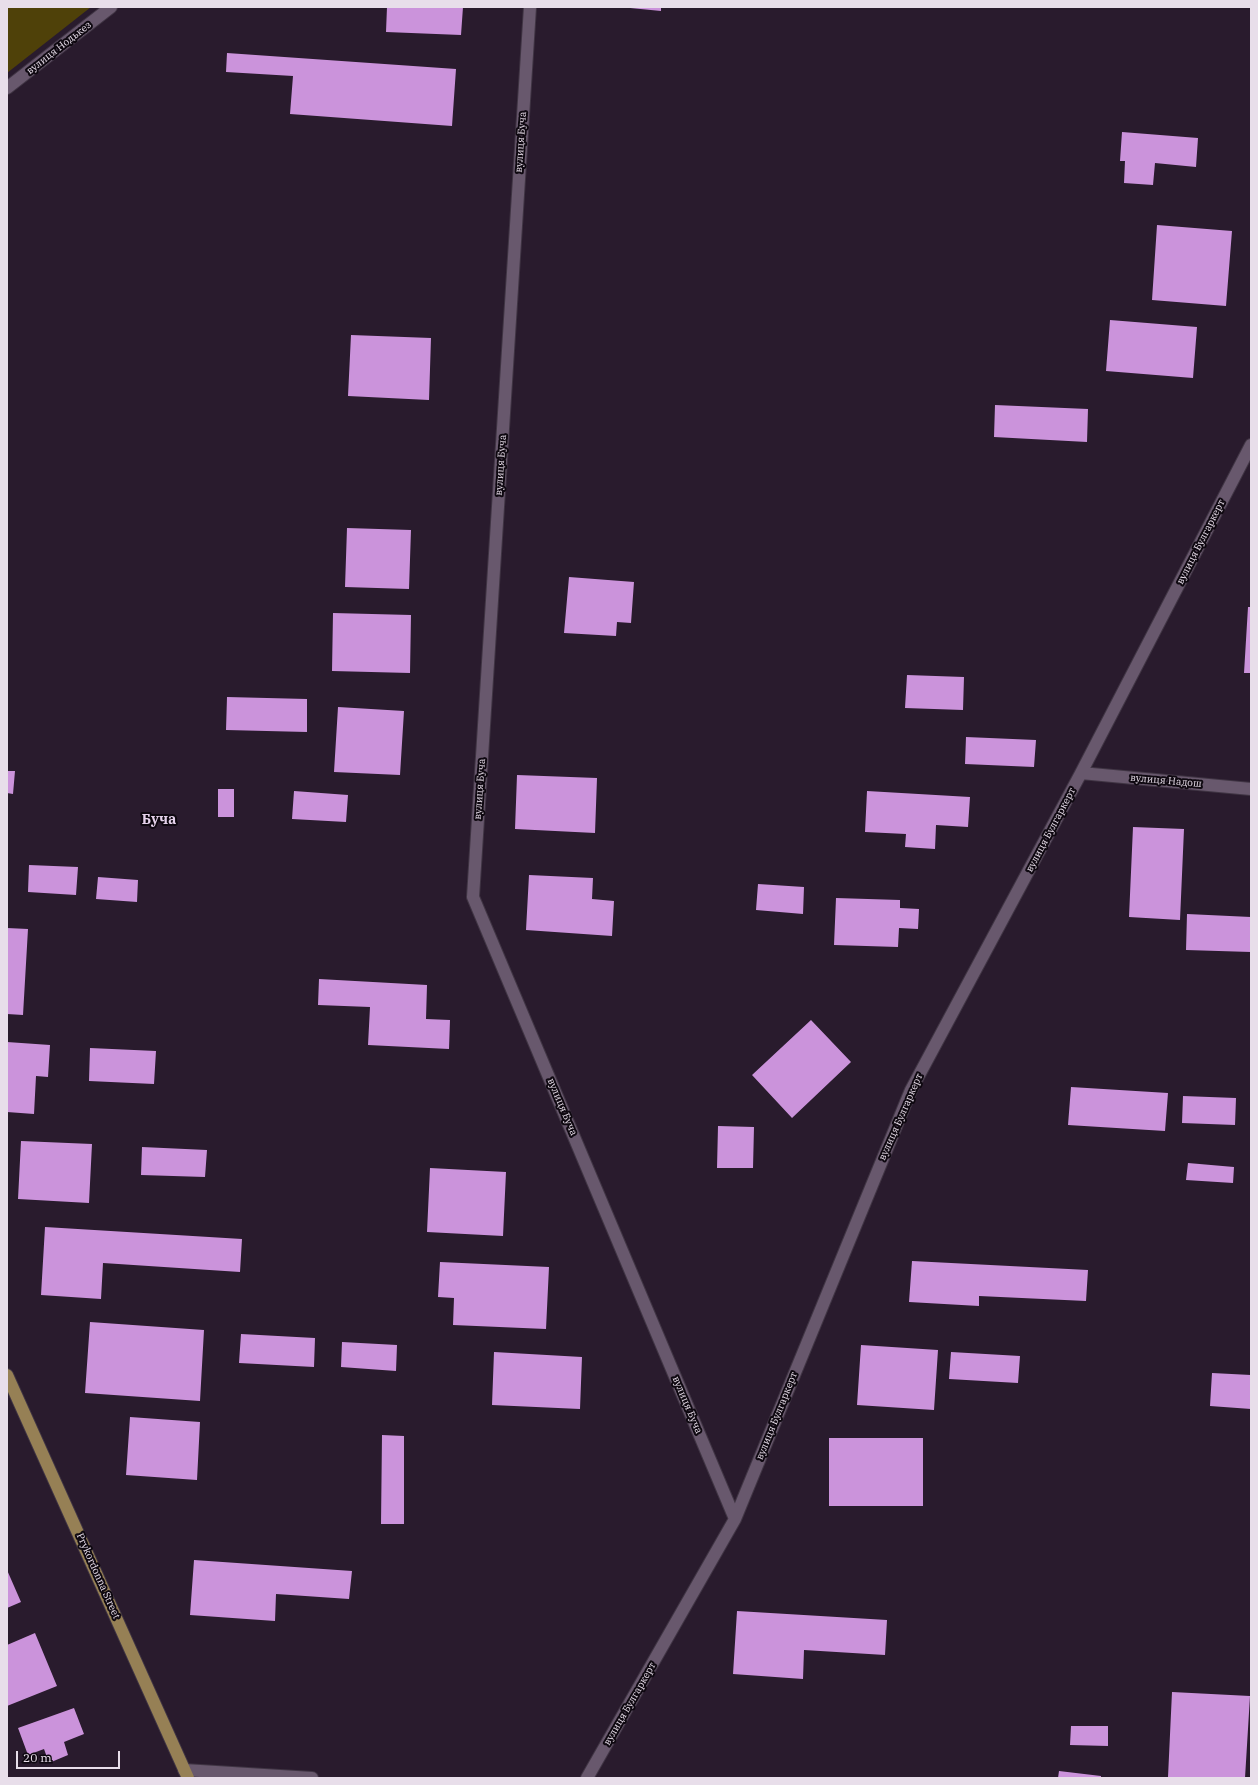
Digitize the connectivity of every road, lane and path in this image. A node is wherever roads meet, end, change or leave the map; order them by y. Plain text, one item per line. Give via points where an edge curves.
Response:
1 (111, 7) edge
2 (530, 7) edge
3 (7, 88) edge
4 (1251, 445) edge
5 (1081, 773) junction
6 (1251, 789) edge
7 (7, 1375) edge
8 (735, 1519) junction
9 (186, 1774) edge
10 (312, 1778) edge
11 (587, 1778) edge

1 - 3 street, вулиця Нодькез
2 - 8 street, вулиця Буча via 473,897
4 - 5 street, вулиця Булгаркерт
5 - 6 street, вулиця Надош
5 - 8 street, вулиця Булгаркерт via 911,1090
7 - 9 main road, Prykordonna Street
8 - 11 street, вулиця Булгаркерт
9 - 10 street

